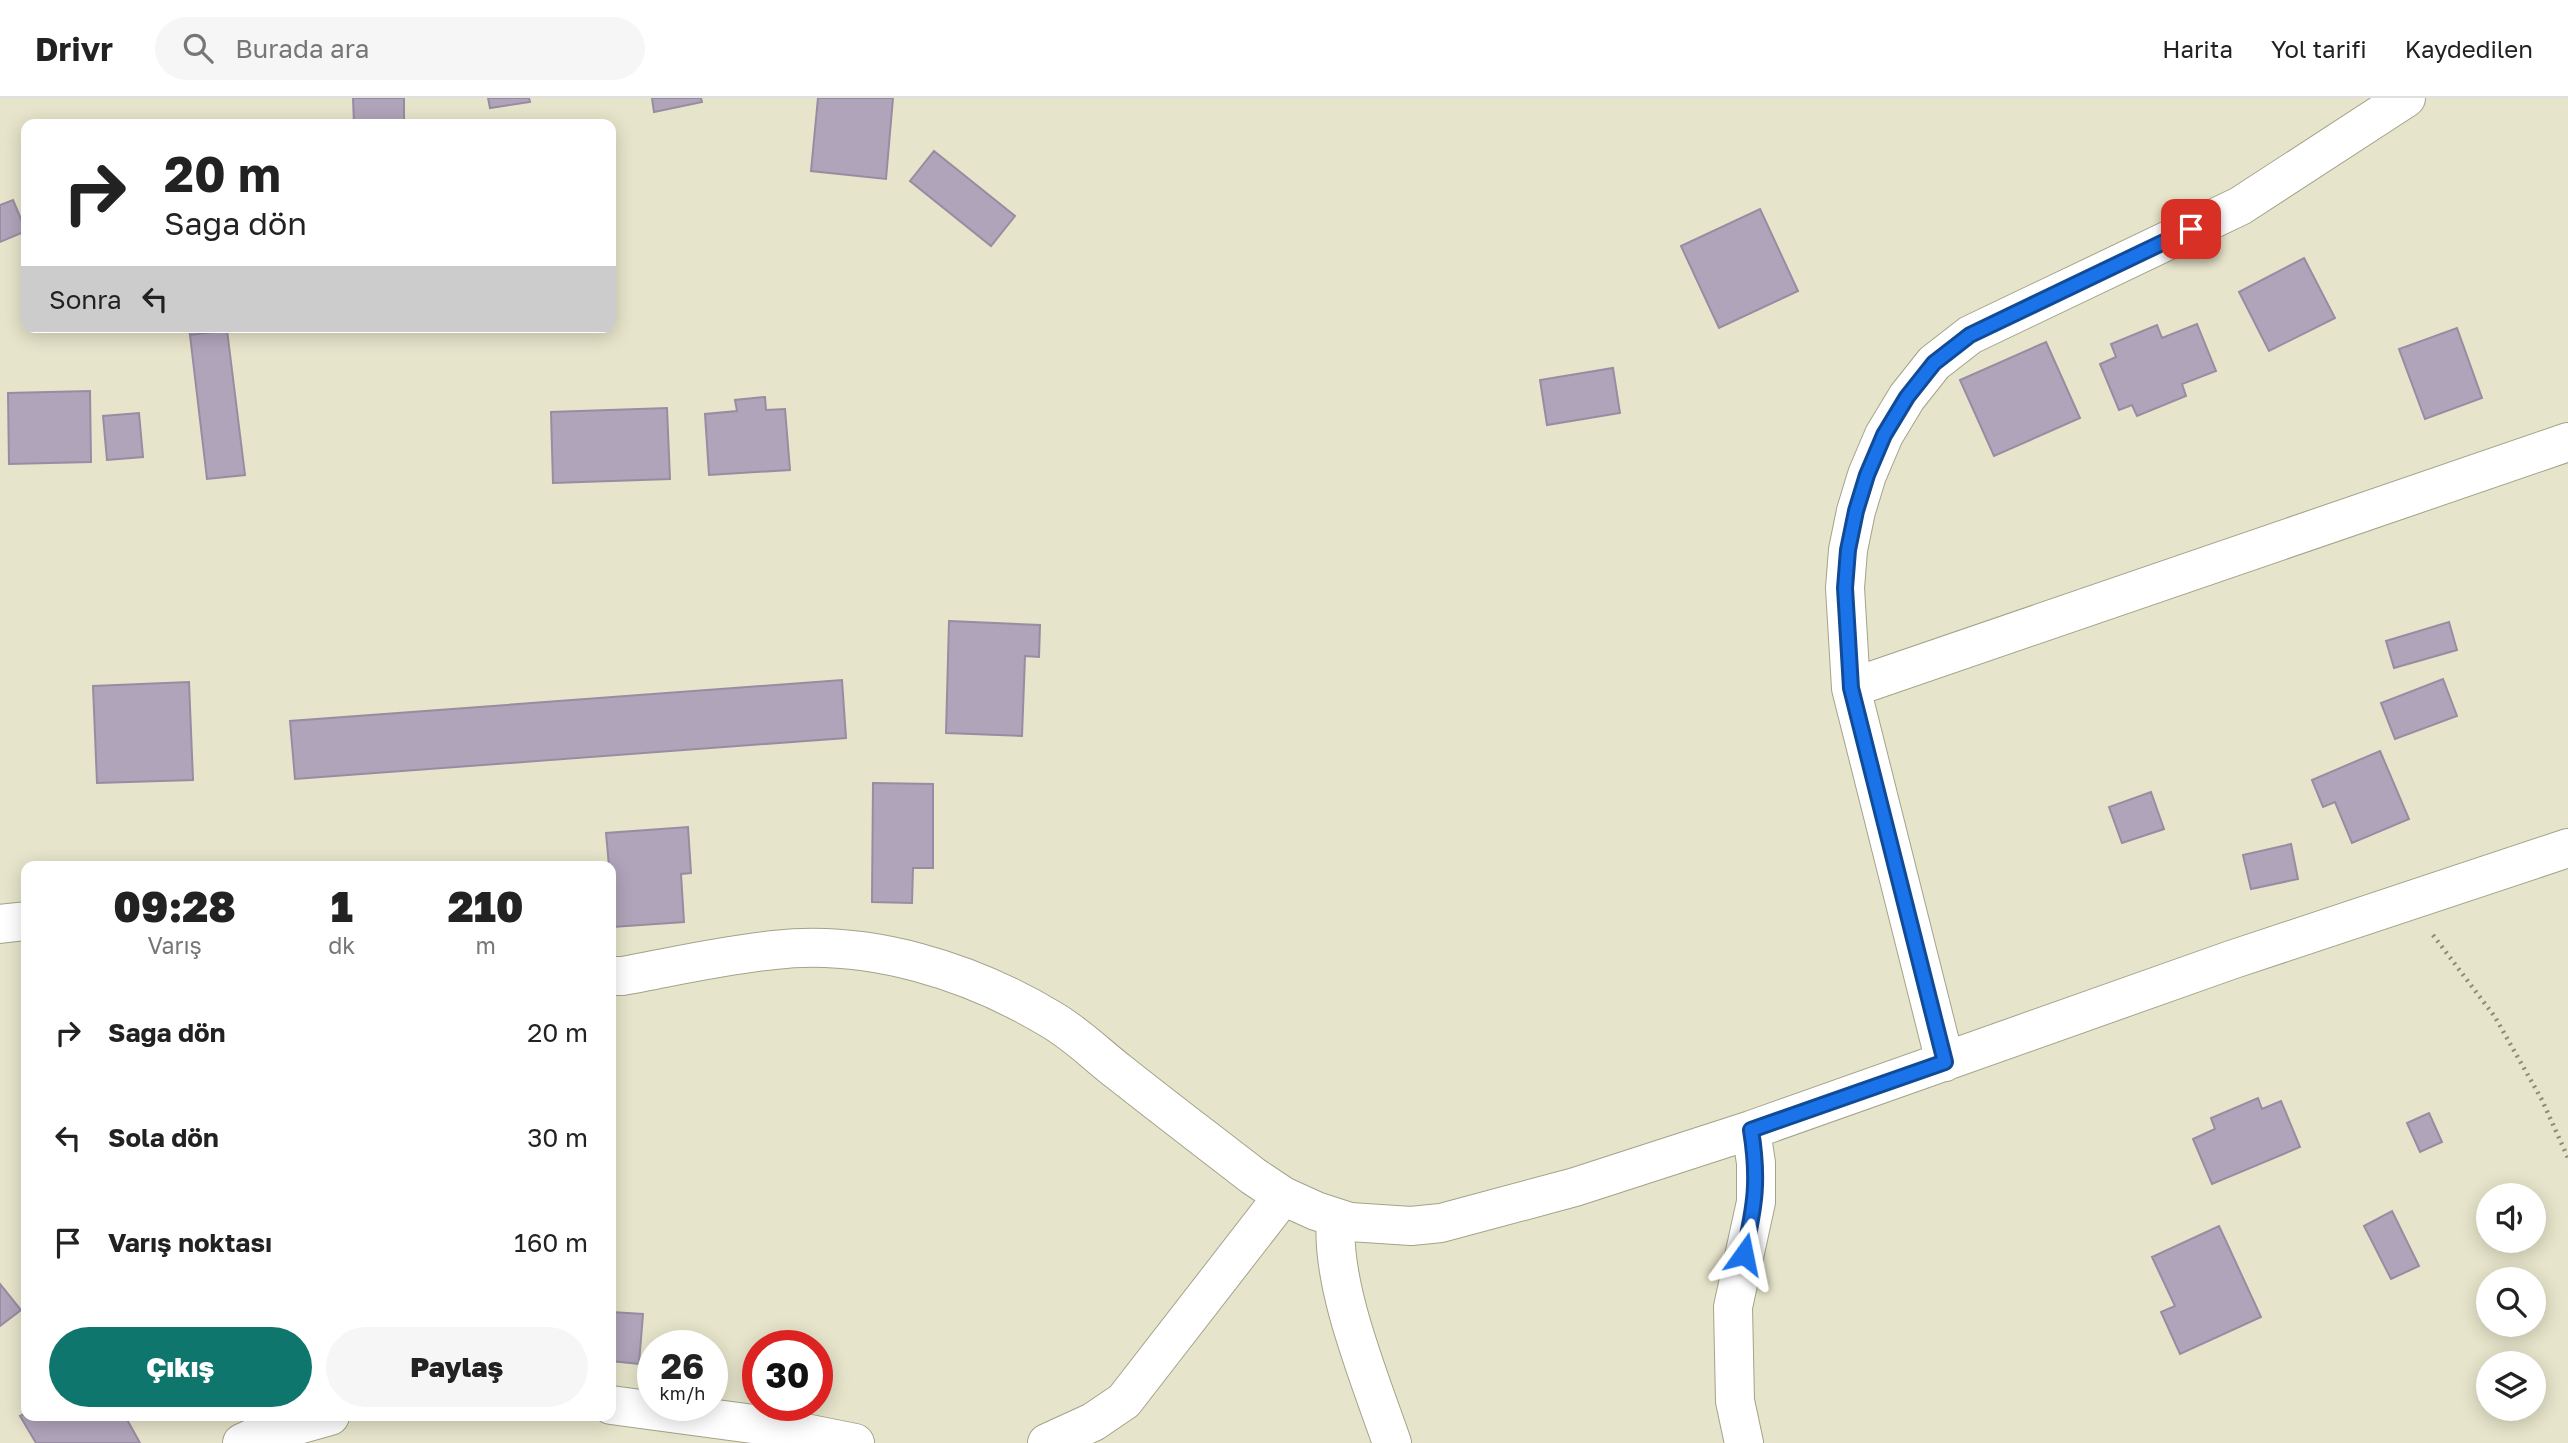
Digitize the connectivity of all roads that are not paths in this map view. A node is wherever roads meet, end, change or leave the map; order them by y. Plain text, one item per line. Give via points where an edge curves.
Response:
1 (2406, 98) edge
2 (2568, 442) edge
3 (1851, 688) junction
4 (2568, 848) edge
5 (21, 922) edge
6 (0, 924) edge
7 (616, 975) edge
8 (1945, 1062) junction
9 (1751, 1130) junction
10 (1283, 1196) junction
11 (1336, 1218) junction
12 (616, 1406) edge
13 (312, 1421) edge
14 (242, 1443) edge
15 (855, 1443) edge
16 (1047, 1443) edge
17 (1392, 1443) edge
18 (1744, 1443) edge

1 - 3 street via 2240,206 1970,335 1934,363 1884,435 1856,511 1845,588
2 - 3 street
3 - 8 street
4 - 8 street via 2231,960
5 - 6 street
7 - 10 street via 774,949 821,949 913,961 962,976 1054,1021
8 - 9 street
9 - 11 street via 1575,1188 1441,1223 1381,1226
9 - 18 street via 1756,1202 1733,1307 1735,1401
10 - 11 street
10 - 16 street via 1124,1401 1093,1422
11 - 17 street via 1334,1242 1342,1286
12 - 15 street
13 - 14 street

